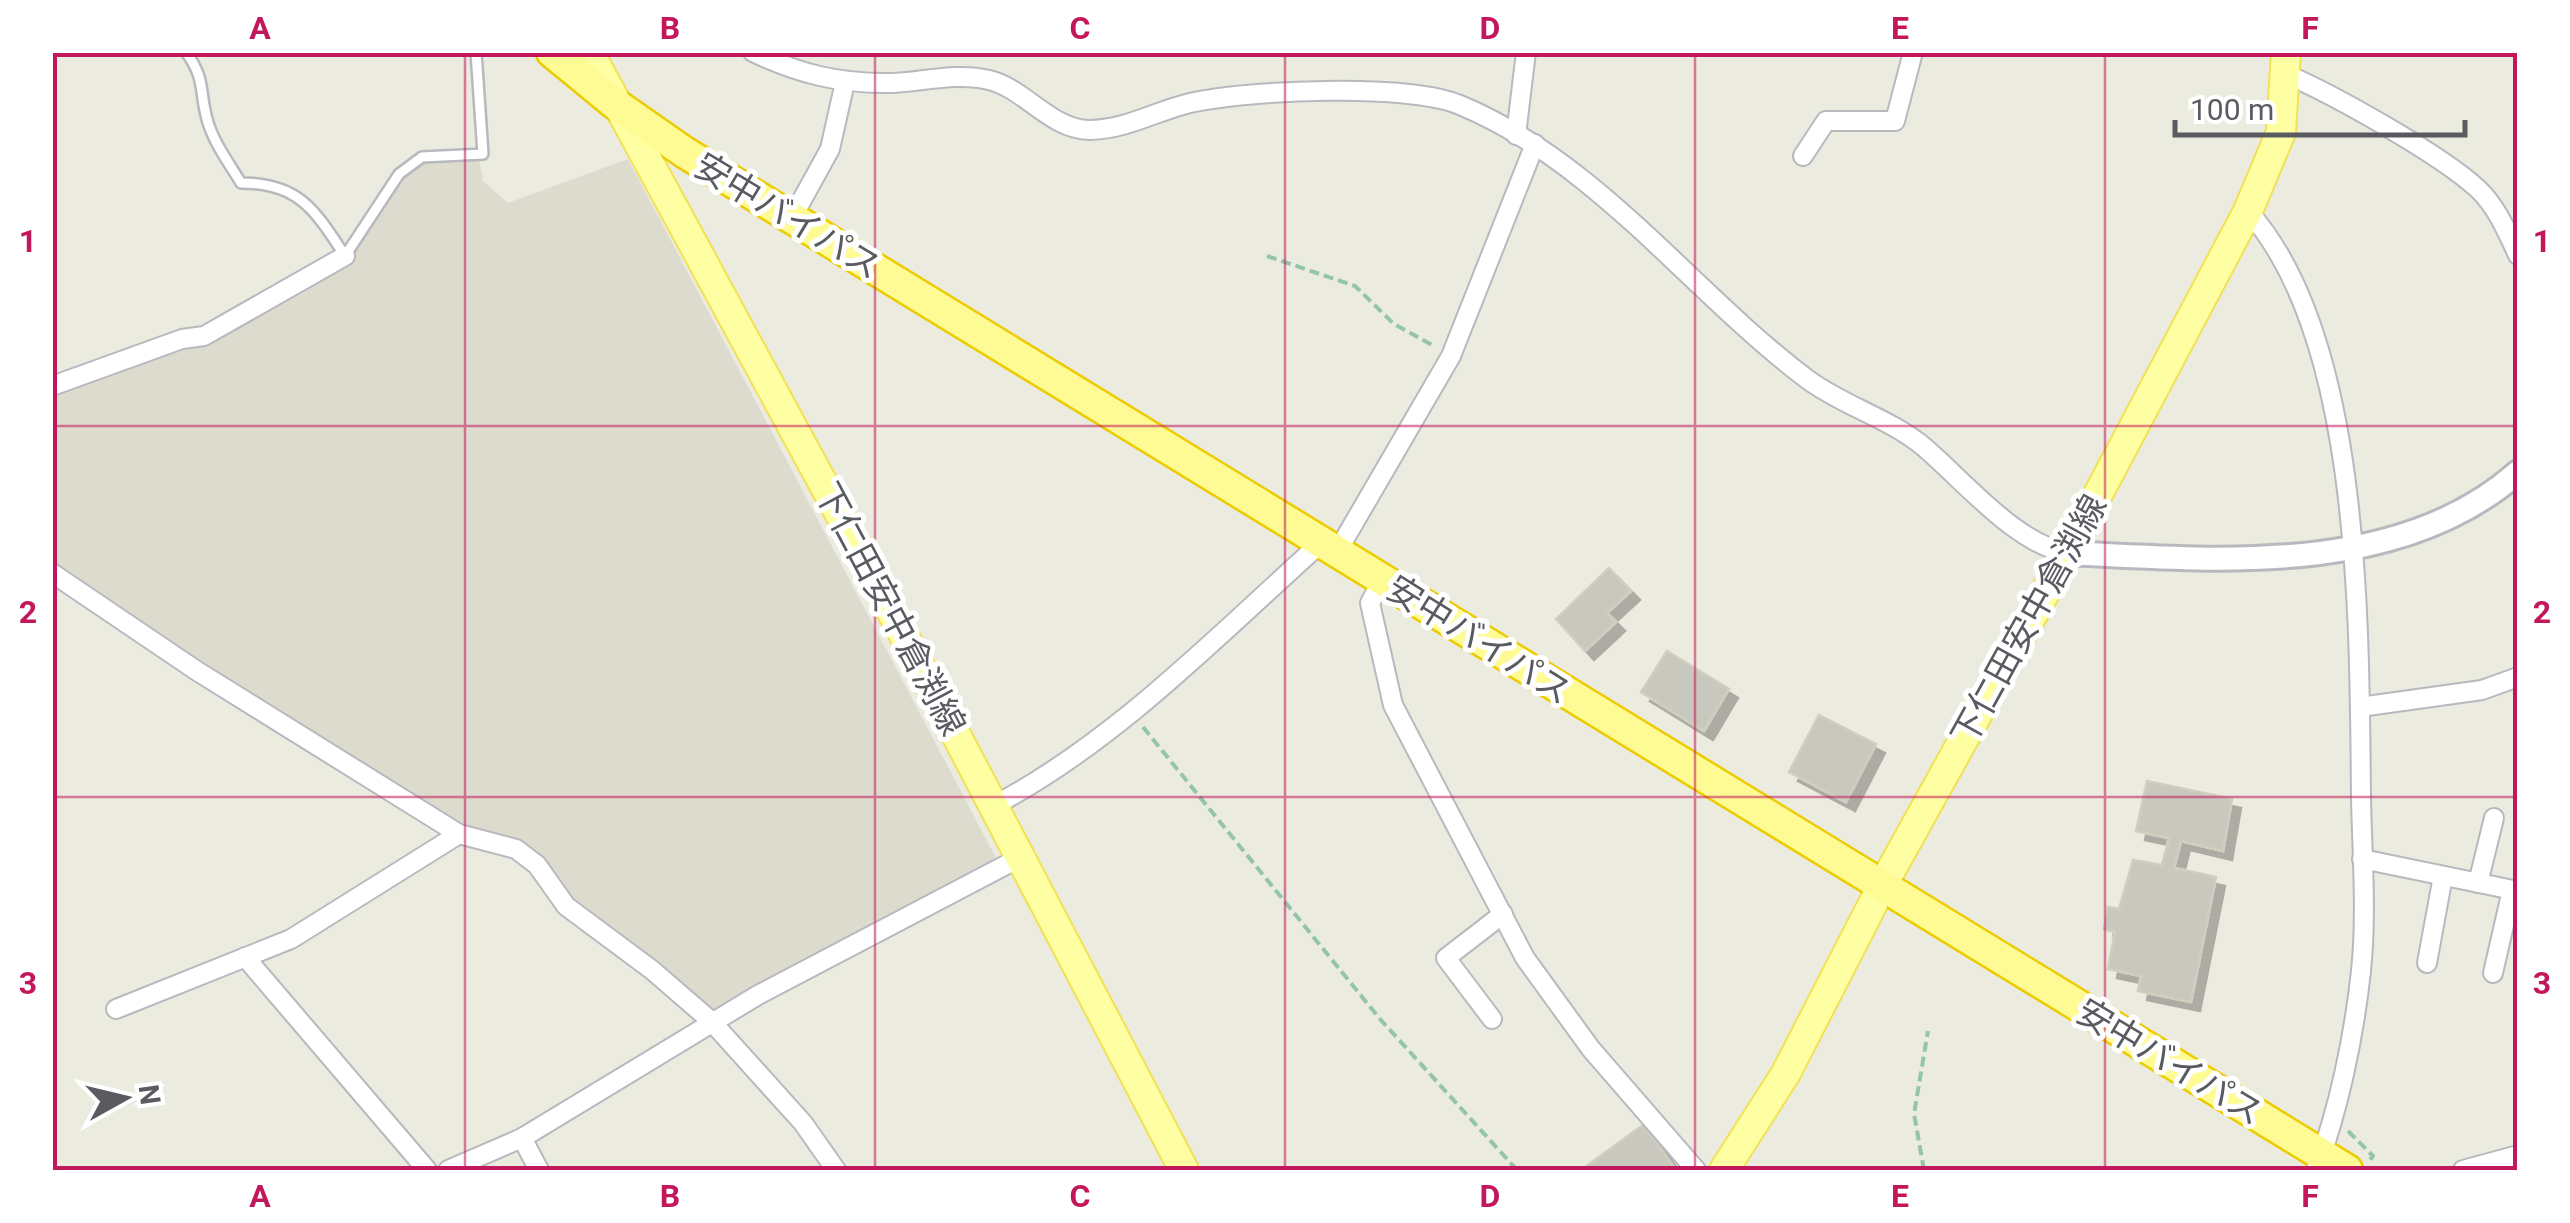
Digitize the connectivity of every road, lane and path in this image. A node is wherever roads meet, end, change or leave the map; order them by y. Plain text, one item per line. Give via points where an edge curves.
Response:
1 (186, 52) edge
2 (476, 52) edge
3 (552, 52) edge
4 (589, 52) edge
5 (753, 52) edge
6 (1526, 52) edge
7 (1913, 52) edge
8 (2286, 63) edge
9 (845, 82) junction
10 (614, 104) junction
11 (1516, 135) junction
12 (1535, 144) junction
13 (1803, 156) dead end
14 (2248, 211) junction
15 (792, 218) junction
16 (2518, 255) edge
17 (345, 256) junction
18 (1268, 256) dead end
19 (1451, 356) junction
20 (52, 386) edge
21 (2518, 472) edge
22 (2352, 545) junction
23 (1329, 547) junction
24 (2067, 553) junction
25 (52, 573) edge
26 (1382, 580) junction
27 (2518, 677) edge
28 (2360, 707) junction
29 (1131, 712) junction
30 (995, 805) junction
31 (2494, 818) dead end
32 (459, 834) junction
33 (1021, 857) junction
34 (2362, 859) junction
35 (2443, 876) junction
36 (2478, 883) junction
37 (1881, 888) junction
38 (2515, 891) edge
39 (1502, 914) junction
40 (244, 957) junction
41 (2427, 962) dead end
42 (2493, 974) dead end
43 (116, 1009) dead end
44 (1492, 1019) dead end
45 (712, 1022) junction
46 (1928, 1030) dead end
47 (2348, 1131) dead end
48 (522, 1138) junction
49 (2518, 1155) edge
50 (2339, 1163) edge
51 (428, 1170) edge
52 (448, 1170) edge
53 (539, 1170) edge
54 (836, 1170) edge
55 (1184, 1170) edge
56 (1518, 1170) edge
57 (1696, 1170) edge
58 (1724, 1170) edge
59 (1924, 1170) edge
60 (2464, 1170) edge

1 - 17 lane via 200,71 214,140 241,183 282,186 318,214
2 - 17 lane via 483,154 422,157 399,174
3 - 10 highway, 安中バイパス
4 - 10 main road, 下仁田安中倉渕線
5 - 9 street via 799,74
6 - 11 street
7 - 13 street via 1894,121 1826,122
8 - 14 main road, 下仁田安中倉渕線 via 2282,132
8 - 16 street via 2480,190
9 - 11 street via 990,80 1085,130 1192,103 1420,94 1456,103
9 - 15 street via 830,149
10 - 15 highway, 安中バイパス
10 - 30 main road, 下仁田安中倉渕線
11 - 12 street
12 - 19 street
12 - 24 street via 1580,175 1808,380 1904,432 2034,543
14 - 22 street via 2302,300 2328,391
14 - 24 main road, 下仁田安中倉渕線
15 - 23 highway, 安中バイパス
17 - 20 street via 204,336
18 - 19 path via 1355,286 1394,324
19 - 23 street
21 - 22 street via 2431,526
22 - 24 street via 2292,559
22 - 28 street
23 - 26 highway, 安中バイパス
23 - 29 street
24 - 37 main road, 下仁田安中倉渕線
25 - 32 street
26 - 37 highway, 安中バイパス
26 - 39 street via 1370,603 1393,705
27 - 28 street via 2482,690
28 - 34 street
29 - 30 street via 1039,782
29 - 56 path via 1380,1019
30 - 33 main road, 下仁田安中倉渕線
31 - 36 street
32 - 40 street via 291,938
32 - 45 street via 516,849 538,865 566,906
33 - 45 street
33 - 55 main road, 下仁田安中倉渕線
34 - 35 street
34 - 50 street via 2361,971
35 - 36 street
35 - 41 street
36 - 38 street
37 - 50 highway, 安中バイパス
37 - 58 main road, 下仁田安中倉渕線 via 1786,1073
38 - 42 street
39 - 44 street via 1446,958
39 - 57 street via 1525,958 1591,1049
40 - 43 street
40 - 51 street
45 - 48 street
45 - 54 street
46 - 59 path via 1914,1114
47 - 50 path
48 - 52 street
48 - 53 street
49 - 60 street

